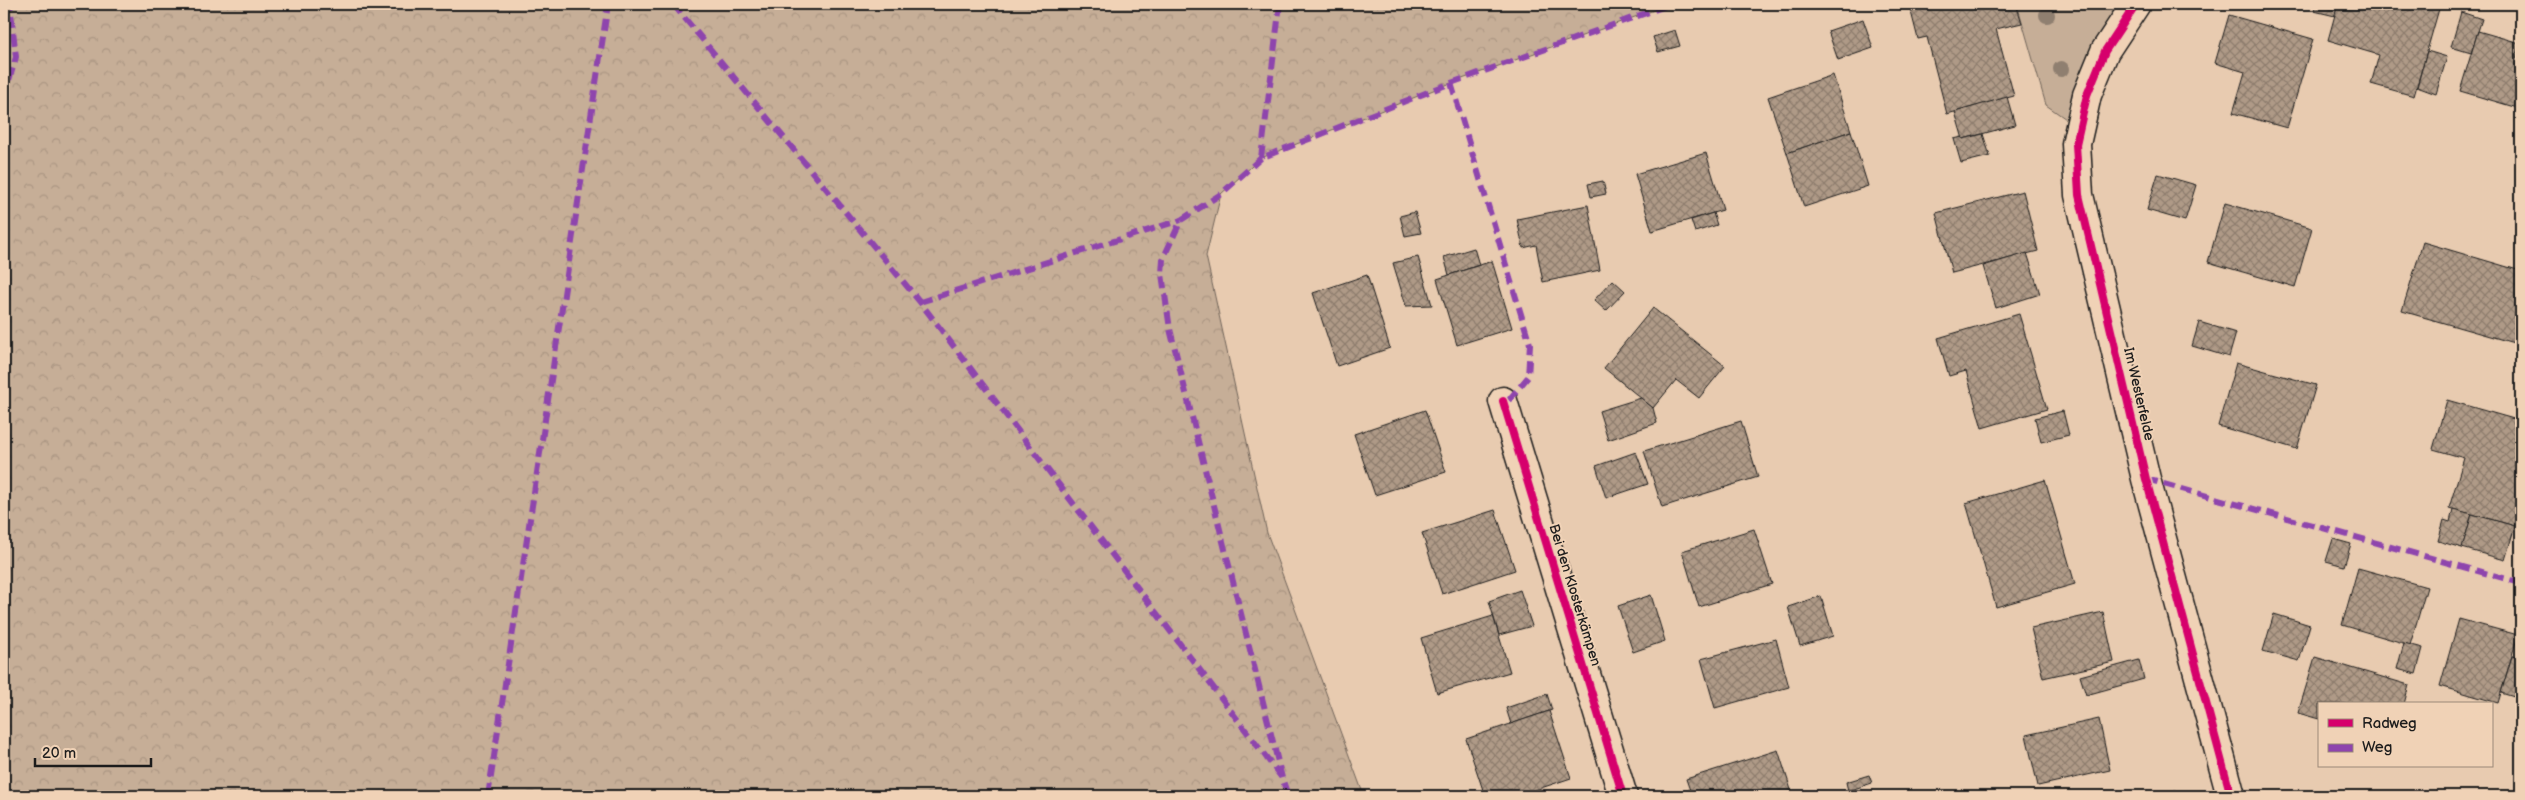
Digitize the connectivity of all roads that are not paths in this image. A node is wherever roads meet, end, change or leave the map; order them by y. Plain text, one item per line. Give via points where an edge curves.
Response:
1 (2136, 4) edge
2 (1503, 401) dead end
3 (1623, 796) edge
4 (2231, 796) edge

1 - 4 street, Im Westerfelde via 2105,51 2087,95 2076,144 2079,195 2146,479
2 - 3 street, Bei den Klosterkämpen

